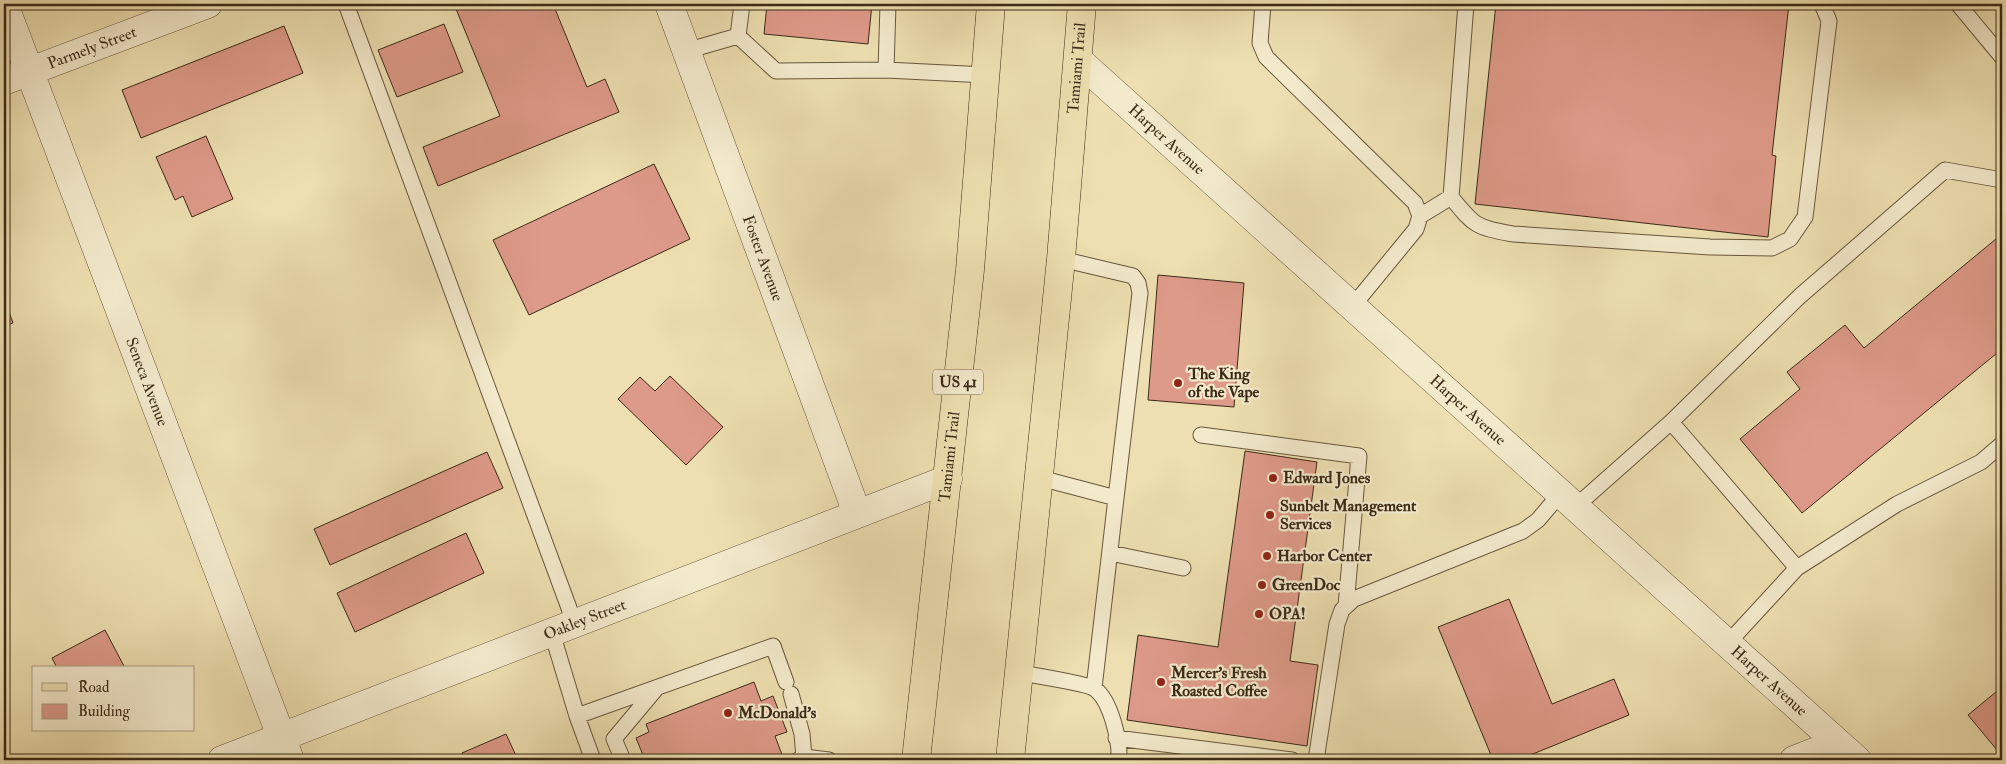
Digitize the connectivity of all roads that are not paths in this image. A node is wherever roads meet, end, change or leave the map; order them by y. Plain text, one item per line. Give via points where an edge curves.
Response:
1 (4, 4) edge
2 (208, 4) edge
3 (346, 4) edge
4 (669, 4) edge
5 (742, 4) edge
6 (888, 4) edge
7 (991, 4) edge
8 (1082, 4) edge
9 (1262, 4) edge
10 (1466, 4) edge
11 (1822, 4) edge
12 (1958, 4) edge
13 (738, 36) junction
14 (686, 51) junction
15 (2002, 56) edge
16 (1078, 60) junction
17 (886, 70) junction
18 (30, 71) junction
19 (986, 75) junction
20 (4, 81) edge
21 (2002, 180) edge
22 (1451, 197) junction
23 (1420, 216) junction
24 (1061, 259) junction
25 (1352, 306) junction
26 (1671, 422) junction
27 (1201, 435) dead end
28 (2002, 444) edge
29 (1040, 478) junction
30 (948, 479) junction
31 (1116, 498) junction
32 (1568, 501) junction
33 (857, 513) junction
34 (1110, 553) junction
35 (1183, 568) dead end
36 (1797, 568) junction
37 (1346, 606) junction
38 (562, 628) junction
39 (1727, 644) junction
40 (1020, 673) junction
41 (656, 688) junction
42 (1094, 688) junction
43 (577, 716) junction
44 (1116, 738) junction
45 (286, 749) edge
46 (1847, 752) edge
47 (801, 759) edge
48 (222, 760) edge
49 (593, 760) edge
50 (623, 760) edge
51 (829, 760) edge
52 (916, 760) edge
53 (1010, 760) edge
54 (1119, 760) edge
55 (1292, 760) edge
56 (1316, 760) edge
57 (1794, 760) edge

1 - 18 street, Seneca Avenue
2 - 18 street, Parmely Street
3 - 38 lane via 569,608
4 - 14 street, Foster Avenue
5 - 13 lane
6 - 17 lane
7 - 19 main road, Tamiami Trail / US 41
8 - 16 main road, Tamiami Trail
9 - 23 lane via 1260,43 1266,57 1415,203
10 - 22 lane
11 - 22 lane via 1829,21 1805,216 1790,239 1772,248 1710,247 1514,234 1484,228 1470,221
12 - 15 lane
13 - 14 lane
13 - 17 lane via 776,71
14 - 33 street, Foster Avenue
16 - 24 main road, Tamiami Trail
16 - 25 street, Harper Avenue
17 - 19 lane
18 - 20 street, Parmely Street
18 - 45 street, Seneca Avenue
19 - 30 main road, Tamiami Trail / US 41
21 - 26 lane via 1945,170 1800,296
22 - 23 lane
23 - 25 lane via 1416,229
24 - 29 main road, Tamiami Trail
24 - 31 lane via 1133,276 1139,288
25 - 32 street, Harper Avenue
26 - 32 lane
26 - 36 lane
27 - 37 lane via 1359,456
28 - 36 lane via 1981,462 1897,504
29 - 31 lane
29 - 40 main road, Tamiami Trail
30 - 33 street, Oakley Street
30 - 52 main road, Tamiami Trail / US 41
31 - 34 lane
32 - 37 lane via 1523,531 1354,599
32 - 39 street, Harper Avenue
33 - 38 street, Oakley Street
34 - 35 lane
34 - 42 lane
36 - 39 lane
37 - 56 lane via 1337,624
38 - 43 lane
38 - 45 street, Oakley Street
39 - 46 street, Harper Avenue
40 - 42 lane
40 - 53 main road, Tamiami Trail
41 - 43 lane
41 - 47 lane via 773,646 802,734
41 - 50 lane via 614,739
42 - 44 lane via 1111,713
43 - 49 lane
44 - 54 lane
44 - 55 lane
45 - 48 street, Oakley Street
46 - 57 street
47 - 51 lane

